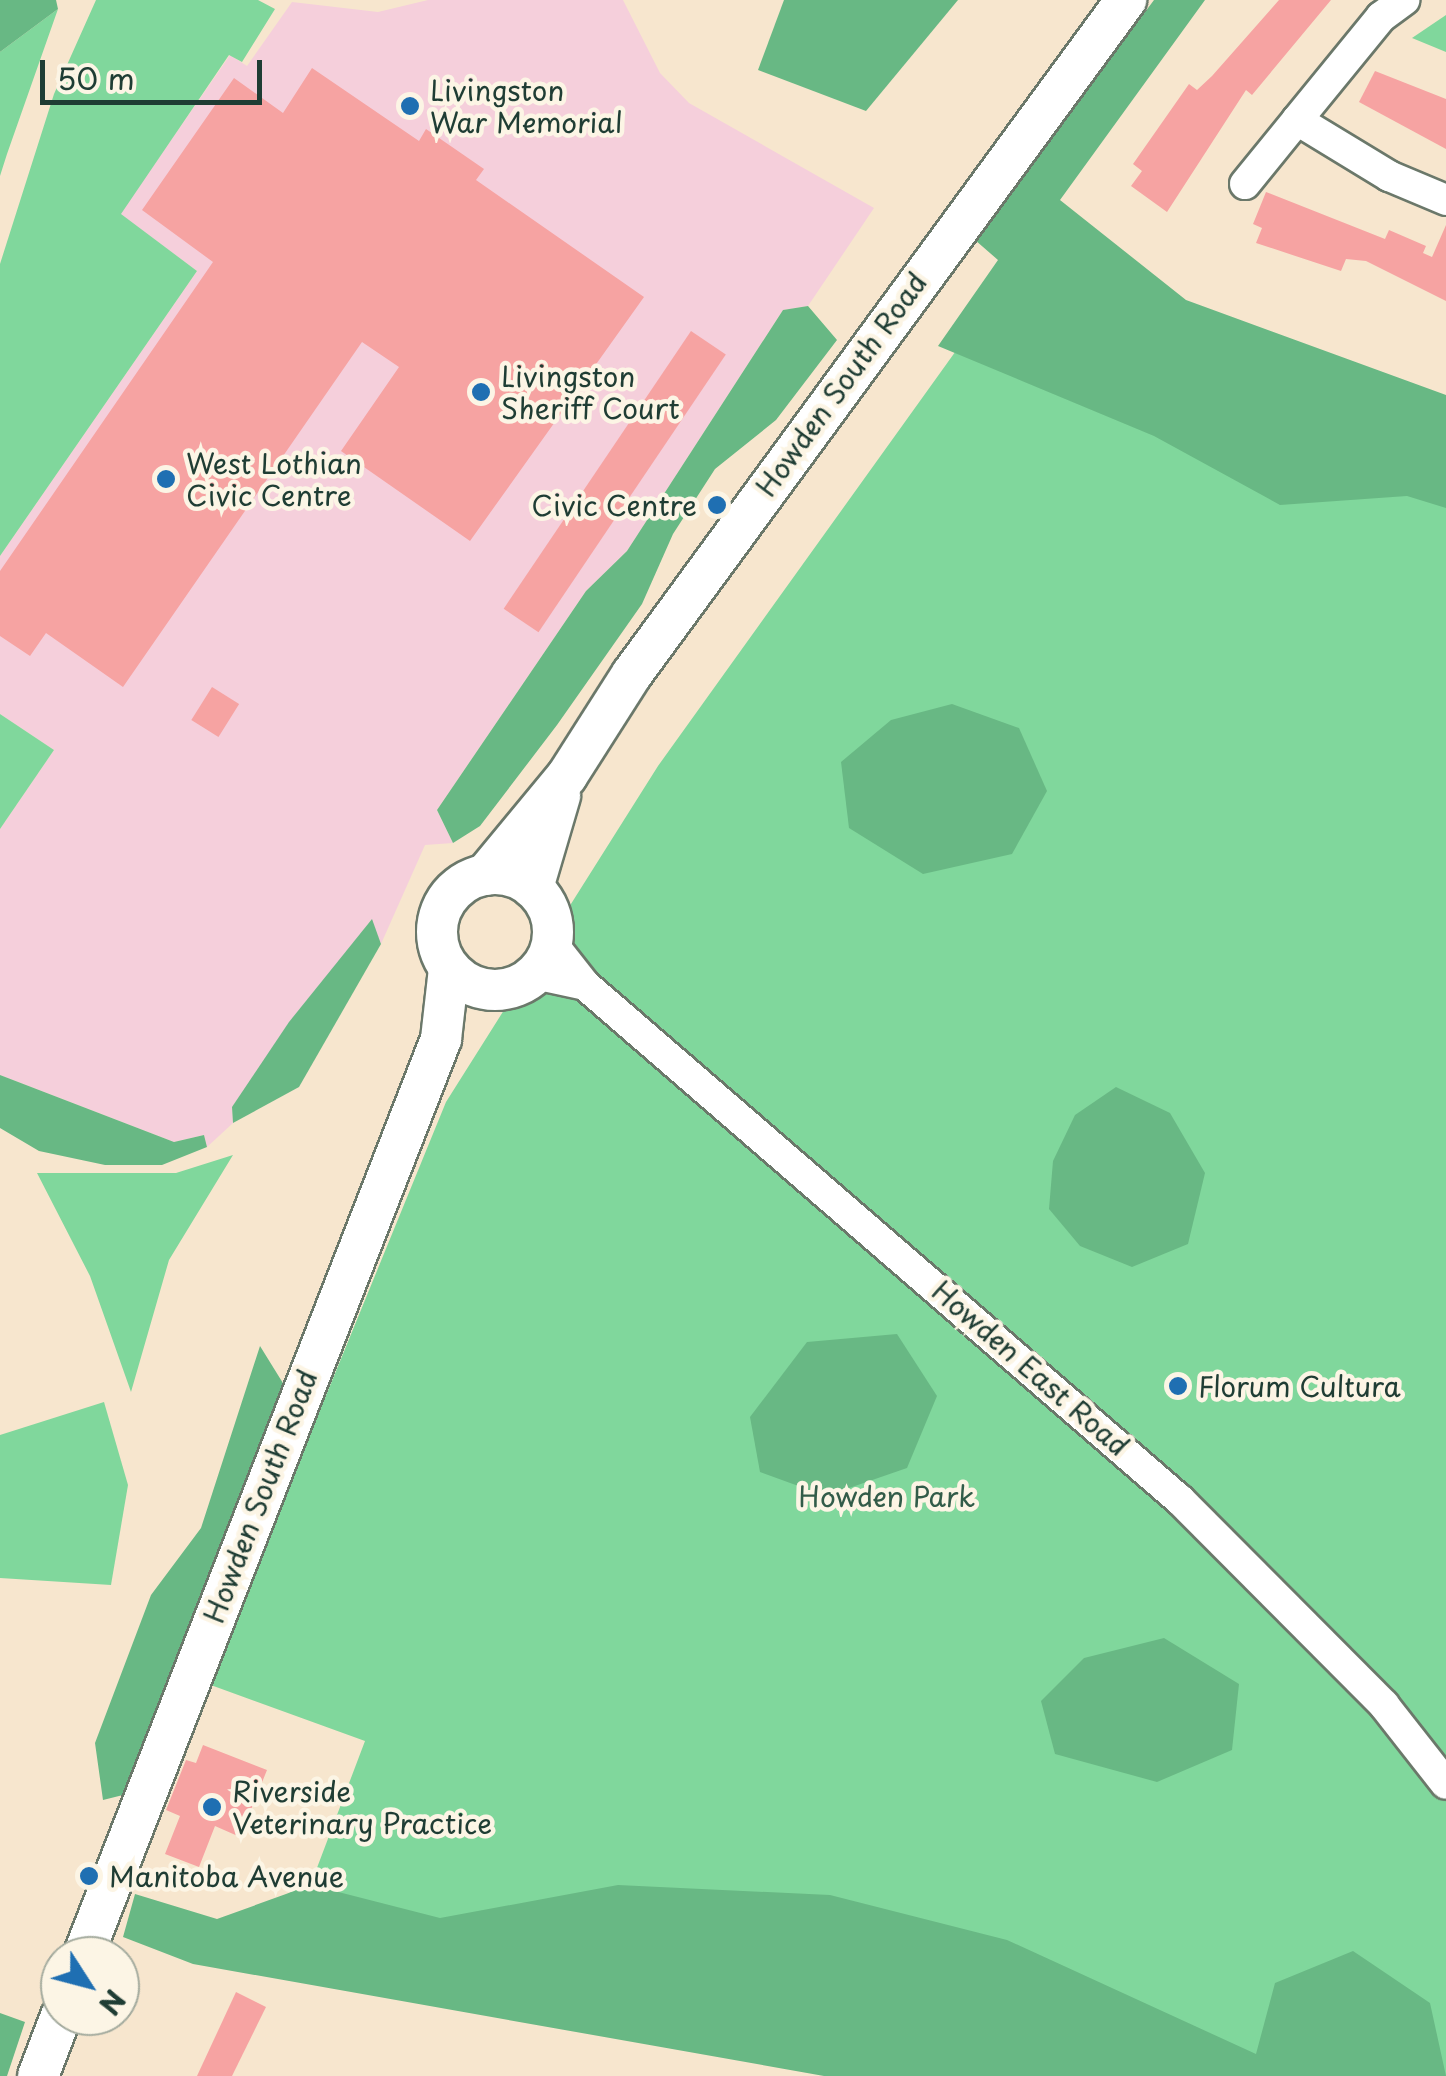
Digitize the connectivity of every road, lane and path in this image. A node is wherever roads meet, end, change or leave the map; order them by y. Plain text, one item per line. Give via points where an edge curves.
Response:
1 (1126, 0) edge
2 (1404, 0) edge
3 (1297, 120) junction
4 (1245, 184) dead end
5 (1446, 200) edge
6 (567, 776) junction
7 (485, 874) junction
8 (533, 888) junction
9 (543, 958) junction
10 (450, 969) junction
11 (491, 990) junction
12 (441, 1039) junction
13 (1446, 1784) edge
14 (92, 1936) edge
15 (53, 2036) edge
16 (38, 2076) edge

1 - 6 main road, Howden South Road via 666,627
2 - 3 street via 1334,69
3 - 4 street
3 - 5 street via 1389,176
6 - 7 main road, Howden South Road
6 - 8 main road, Howden South Road
7 - 8 main road
7 - 10 main road, Howden South Road via 457,888 439,916 440,952
8 - 9 main road via 550,913
9 - 11 main road, Howden South Road
9 - 13 street, Howden East Road via 585,985 1180,1500 1384,1705
10 - 11 main road
10 - 12 main road, Howden South Road
11 - 12 main road, Howden South Road
12 - 14 main road, Howden South Road
15 - 16 main road

